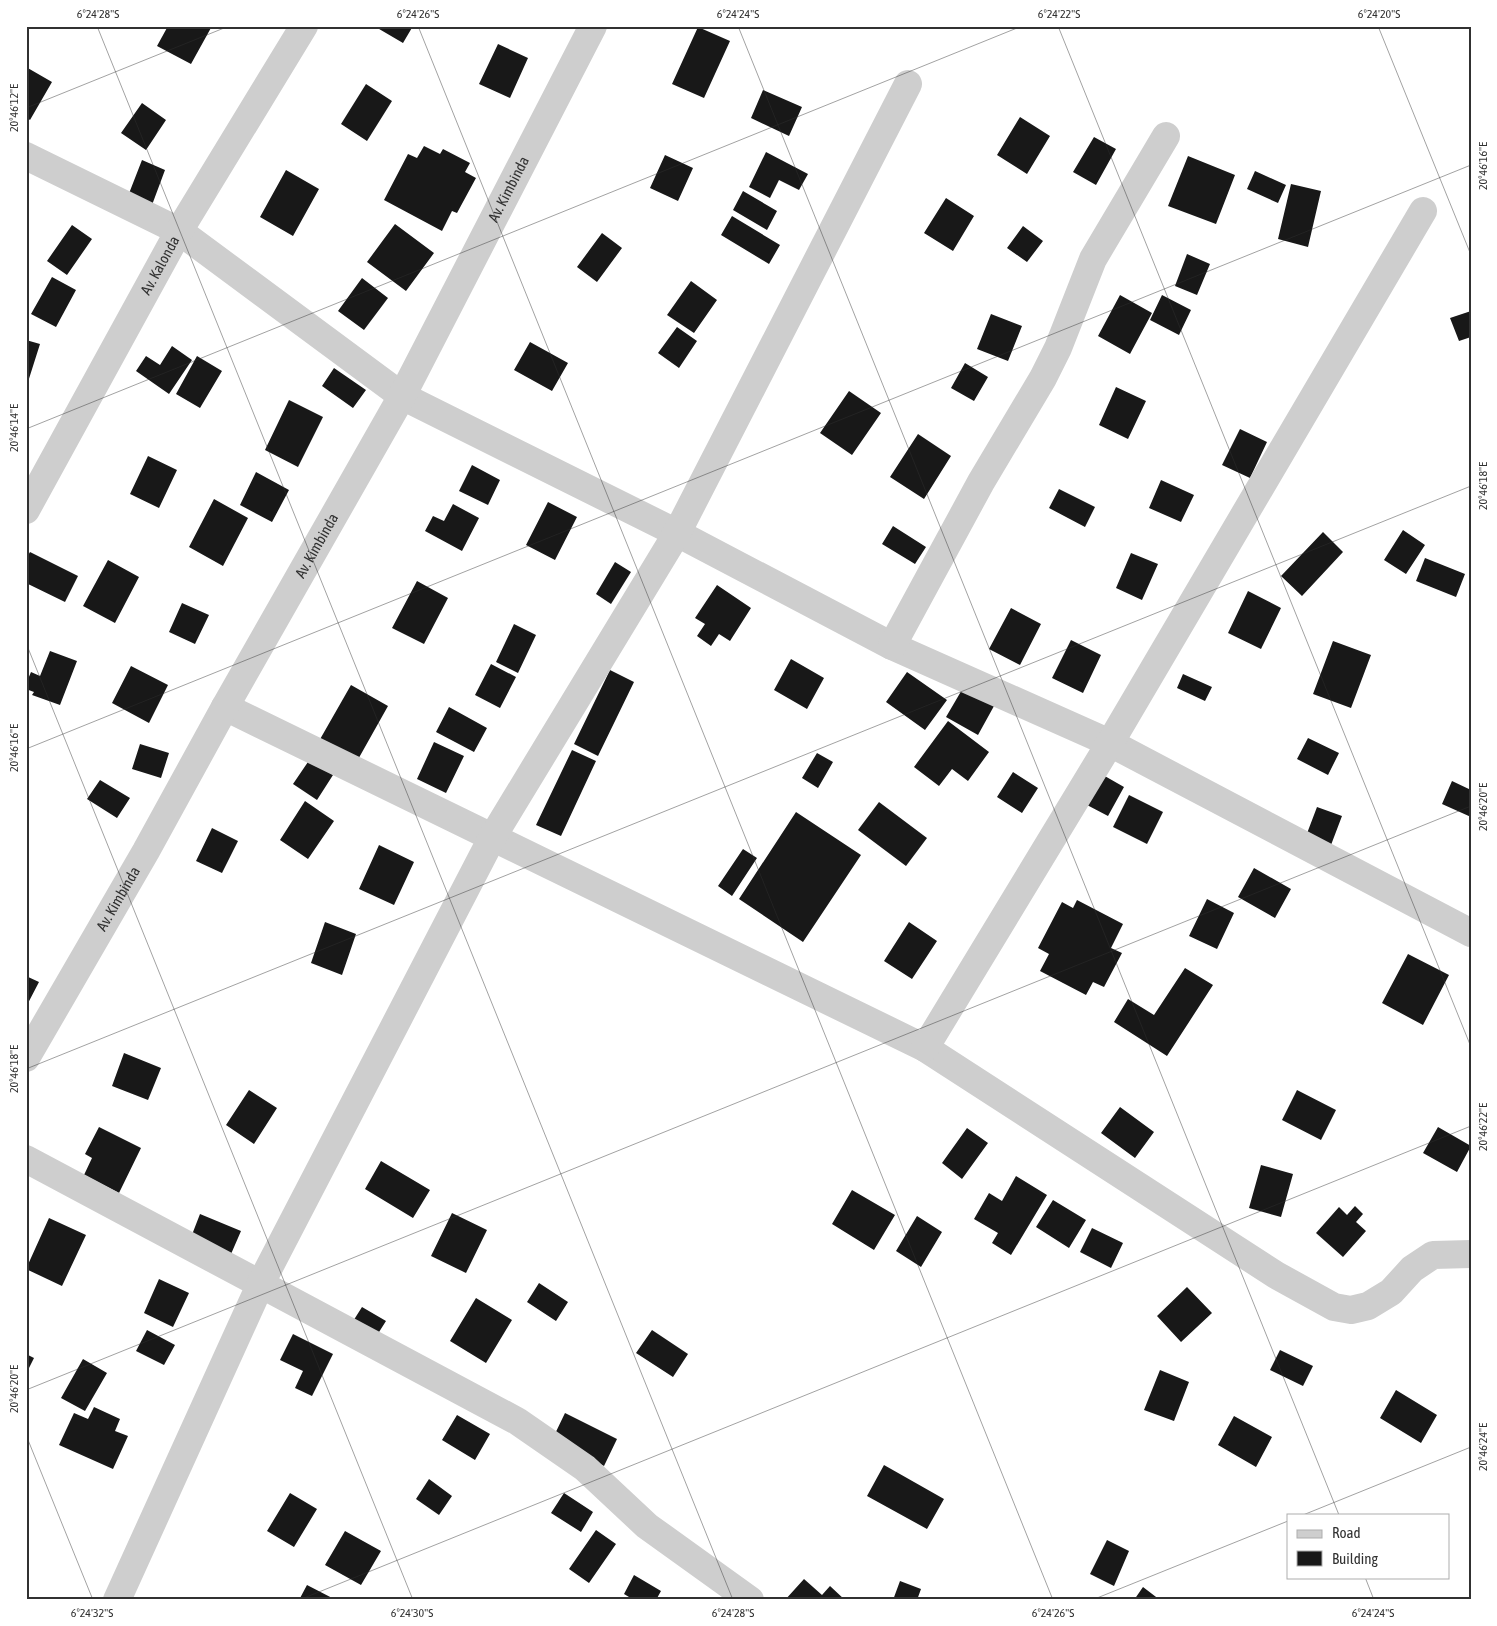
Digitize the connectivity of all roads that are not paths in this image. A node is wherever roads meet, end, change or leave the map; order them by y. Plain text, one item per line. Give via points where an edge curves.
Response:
1 (304, 26) edge
2 (593, 26) edge
3 (908, 84) dead end
4 (1166, 136) dead end
5 (26, 156) edge
6 (1423, 211) dead end
7 (179, 231) junction
8 (402, 396) junction
9 (26, 510) edge
10 (677, 533) junction
11 (892, 646) junction
12 (225, 707) junction
13 (1110, 742) junction
14 (492, 838) junction
15 (1471, 933) edge
16 (925, 1048) junction
17 (26, 1058) edge
18 (26, 1159) edge
19 (1471, 1254) edge
20 (260, 1283) junction
21 (117, 1600) edge
22 (750, 1600) edge

1 - 7 street, Av. Kalonda
2 - 8 street, Av. Kimbinda
3 - 10 street
4 - 11 street via 1093,259 1043,378 980,482
5 - 7 street
6 - 13 street
7 - 8 street
7 - 9 street, Av. Kalonda
8 - 10 street
8 - 12 street, Av. Kimbinda
10 - 11 street
10 - 14 street
11 - 13 street
12 - 14 street
12 - 17 street, Av. Kimbinda
13 - 15 street
13 - 16 street
14 - 16 street
14 - 20 street
16 - 19 street via 1276,1275 1334,1307 1351,1310 1368,1306 1391,1292 1412,1268 1433,1255
18 - 20 street
20 - 21 street
20 - 22 street via 517,1421 585,1468 647,1526

